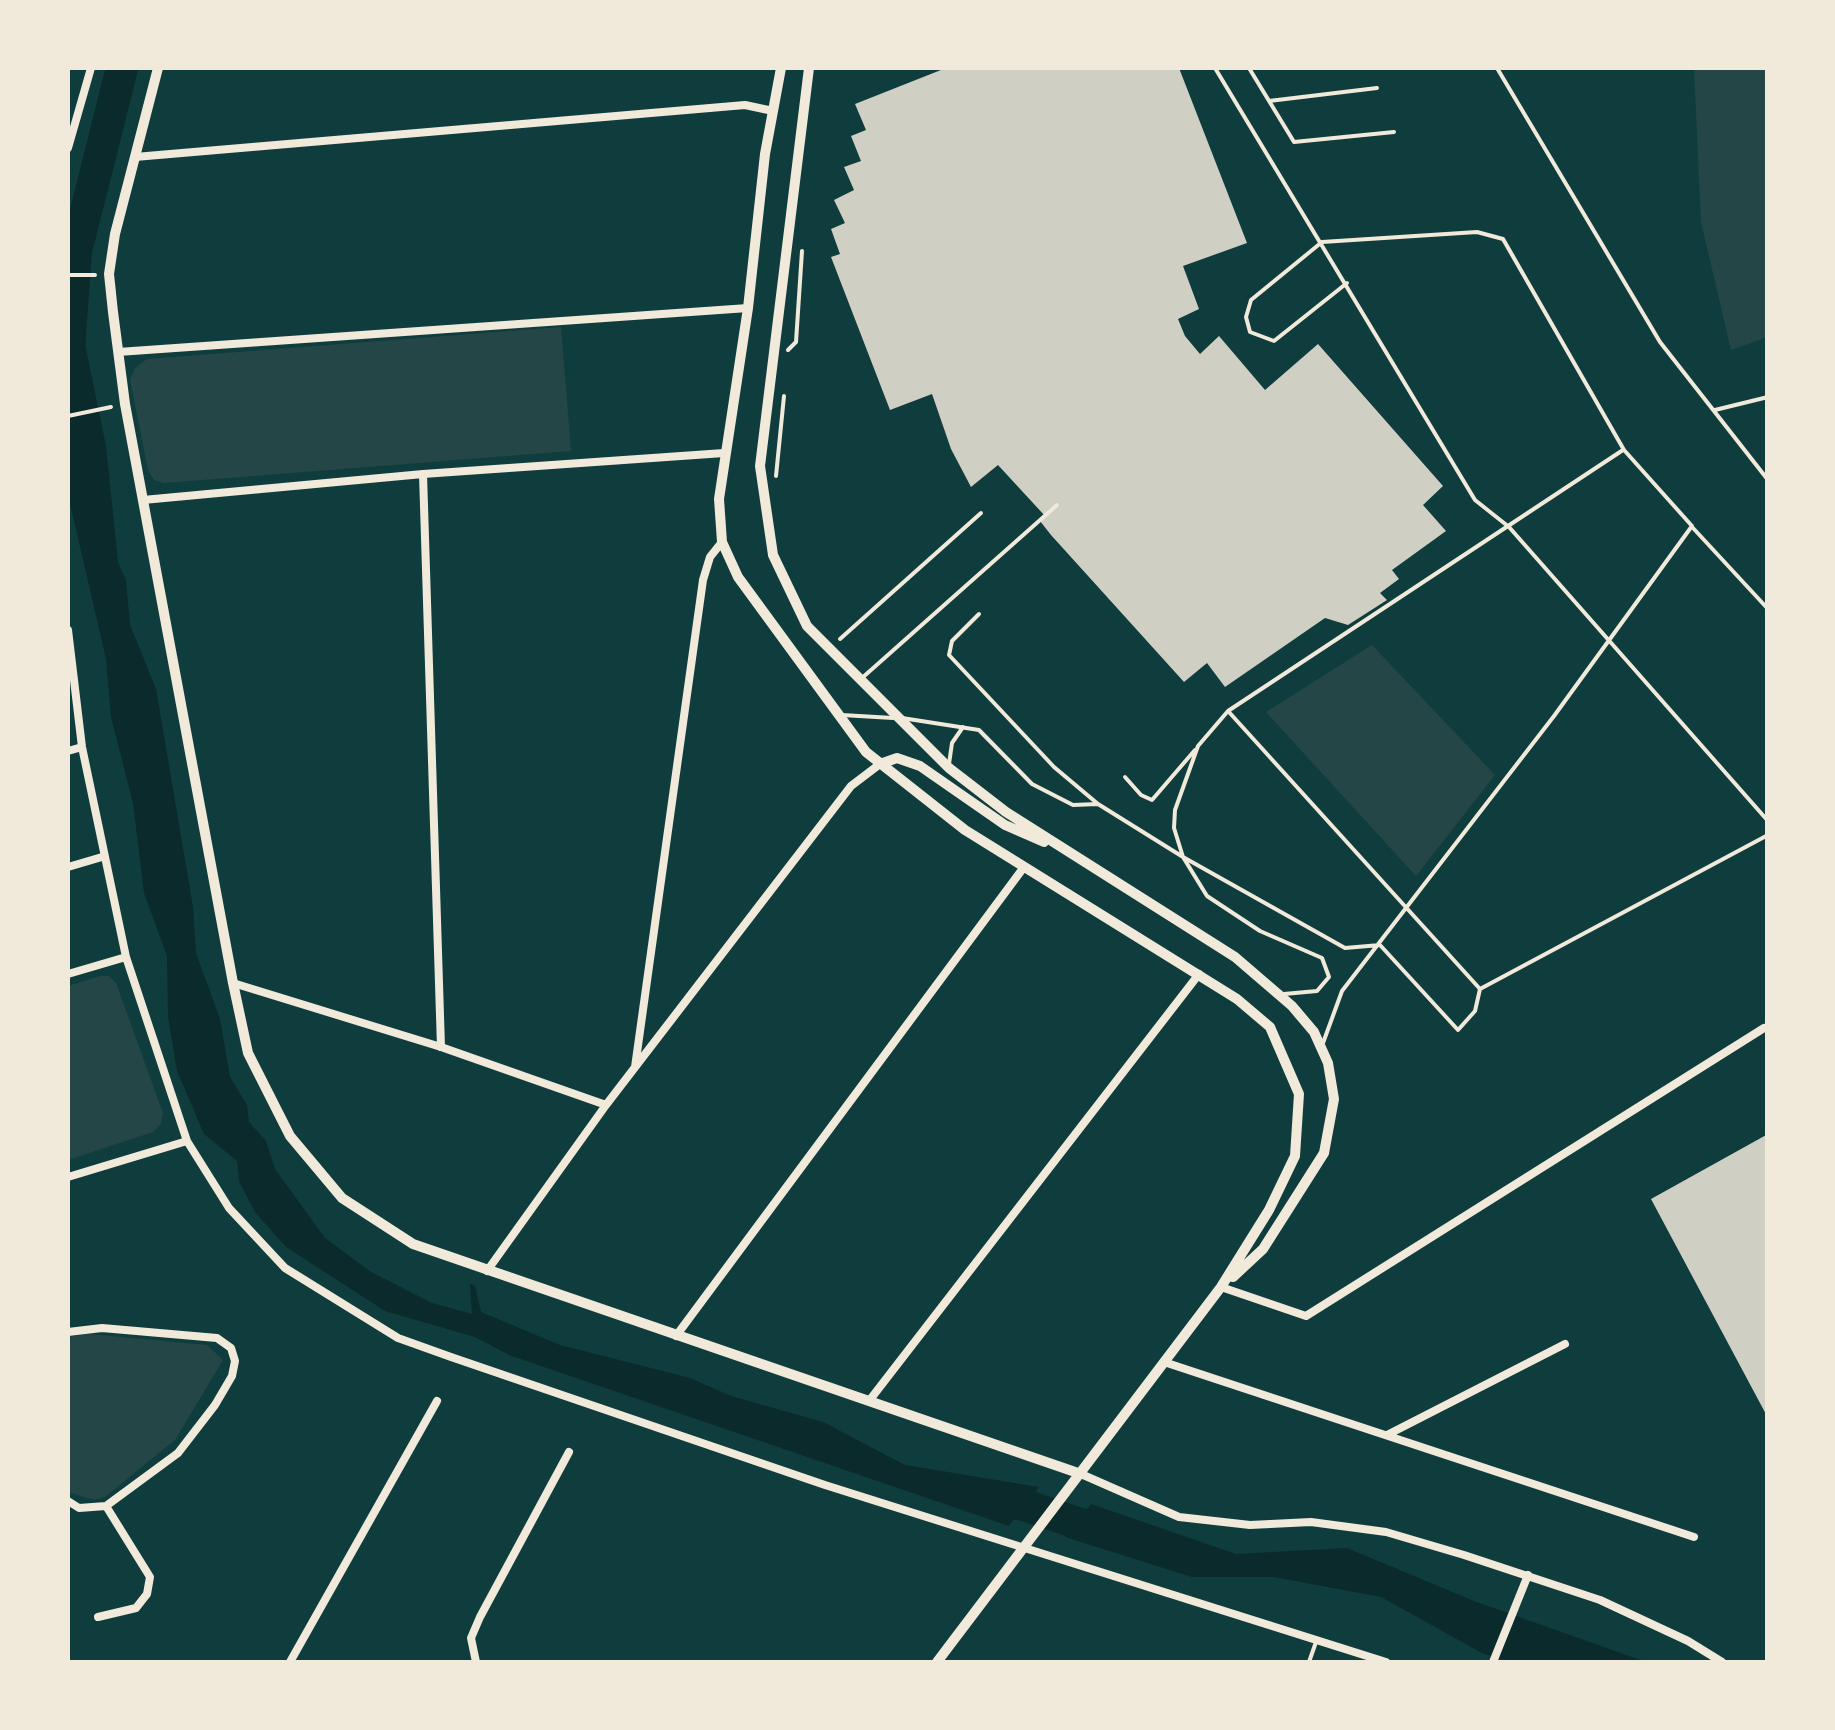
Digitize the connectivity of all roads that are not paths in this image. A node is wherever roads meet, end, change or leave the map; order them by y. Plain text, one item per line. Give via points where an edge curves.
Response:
1 (91, 68) edge
2 (158, 68) edge
3 (781, 68) edge
4 (809, 68) edge
5 (1215, 68) edge
6 (1249, 68) edge
7 (1497, 68) edge
8 (1377, 88) dead end
9 (1269, 100) junction
10 (773, 111) junction
11 (1394, 132) dead end
12 (68, 148) edge
13 (135, 157) junction
14 (1322, 242) junction
15 (1346, 283) junction
16 (748, 308) junction
17 (118, 352) junction
18 (1768, 397) edge
19 (1715, 410) junction
20 (1624, 450) junction
21 (724, 453) junction
22 (424, 474) junction
23 (1768, 480) edge
24 (143, 500) junction
25 (1057, 506) dead end
26 (1692, 526) junction
27 (1508, 527) junction
28 (722, 542) junction
29 (1768, 609) edge
30 (979, 614) dead end
31 (68, 633) edge
32 (1610, 640) junction
33 (860, 681) junction
34 (1228, 710) junction
35 (835, 715) junction
36 (897, 718) junction
37 (965, 725) junction
38 (1198, 746) junction
39 (82, 747) junction
40 (68, 751) edge
41 (880, 764) junction
42 (949, 768) junction
43 (1125, 777) dead end
44 (1098, 804) junction
45 (1768, 822) edge
46 (1768, 835) edge
47 (102, 857) junction
48 (1077, 857) junction
49 (1183, 857) junction
50 (1024, 867) junction
51 (68, 868) edge
52 (1408, 906) junction
53 (1380, 945) junction
54 (126, 958) junction
55 (68, 974) edge
56 (1199, 974) junction
57 (233, 983) junction
58 (1480, 989) junction
59 (1279, 995) junction
60 (1764, 1028) dead end
61 (441, 1046) junction
62 (1322, 1047) junction
63 (634, 1069) junction
64 (606, 1105) junction
65 (187, 1141) junction
66 (68, 1177) edge
67 (488, 1271) junction
68 (1221, 1288) junction
69 (68, 1332) edge
70 (676, 1336) junction
71 (1566, 1344) dead end
72 (1164, 1362) junction
73 (437, 1401) dead end
74 (869, 1401) junction
75 (1386, 1435) junction
76 (569, 1452) dead end
77 (1081, 1474) junction
78 (68, 1501) edge
79 (106, 1506) junction
80 (1694, 1537) dead end
81 (1024, 1549) junction
82 (1528, 1575) junction
83 (98, 1617) dead end
84 (1316, 1642) junction
85 (290, 1662) edge
86 (476, 1662) edge
87 (937, 1662) edge
88 (1309, 1662) edge
89 (1386, 1662) edge
90 (1493, 1662) edge
91 (1722, 1662) edge

1 - 12 street
2 - 13 street
3 - 10 street
4 - 33 street via 760,466 766,529 782,579 807,626
5 - 14 lane
6 - 9 lane
7 - 19 lane via 1650,326
8 - 9 lane
9 - 11 lane via 1294,142
10 - 13 street via 745,105
10 - 16 street
13 - 17 street via 110,274
14 - 15 lane
14 - 15 lane via 1250,300 1250,332 1274,342
14 - 20 lane via 1477,232 1503,239
15 - 27 lane via 1475,500
16 - 17 street
16 - 21 street
17 - 24 street
18 - 19 lane
19 - 23 lane
20 - 26 lane
20 - 27 lane
21 - 22 street
21 - 28 street
22 - 24 street
22 - 61 street
24 - 57 street
25 - 33 lane
26 - 29 lane
26 - 32 lane
27 - 32 lane
27 - 34 lane
28 - 35 street via 738,577
28 - 63 street via 703,580
30 - 44 lane via 952,641 949,654 1054,768
31 - 39 street
32 - 45 lane
32 - 52 lane
33 - 36 street
34 - 38 lane
34 - 52 lane
35 - 36 lane
35 - 41 street
36 - 37 lane
36 - 42 street
37 - 42 lane via 952,742
37 - 44 lane via 979,730 1032,784 1073,806
38 - 43 lane via 1152,800
38 - 49 lane via 1175,810
39 - 40 street
39 - 47 street
41 - 48 street via 897,758 920,766 1005,826
41 - 50 street
41 - 63 street via 851,786
42 - 48 street
44 - 49 lane
46 - 58 lane
47 - 51 street
47 - 54 street
48 - 59 street via 1235,956
49 - 53 lane via 1345,948
49 - 59 lane via 1206,896 1260,931 1322,958 1329,977 1316,992
50 - 56 street
50 - 70 street
52 - 53 lane
52 - 58 lane
53 - 58 lane via 1458,1030 1475,1011
53 - 62 lane via 1342,990
54 - 55 street
54 - 65 street
56 - 68 street via 1270,1027 1299,1094 1295,1156
56 - 74 street
57 - 61 street
57 - 67 street via 248,1053 265,1093 318,1172 377,1225
59 - 62 street
60 - 68 street via 1306,1316
61 - 64 street
62 - 68 street via 1334,1099 1324,1153 1263,1248
63 - 64 street
64 - 67 street
65 - 66 street
65 - 81 street via 258,1243 318,1292 398,1338
67 - 70 street
68 - 72 street
69 - 79 street via 102,1328 218,1338 232,1348 232,1376 178,1453
70 - 74 street
71 - 75 street
72 - 75 street
72 - 77 street
73 - 85 street
74 - 77 street
75 - 80 street
76 - 86 street via 471,1638
77 - 81 street
77 - 82 street via 1180,1516 1386,1532
78 - 79 street via 79,1508
79 - 83 street via 150,1577 148,1594 136,1608
81 - 84 street
81 - 87 street
82 - 90 street
82 - 91 street via 1600,1600
84 - 88 lane
84 - 89 street

